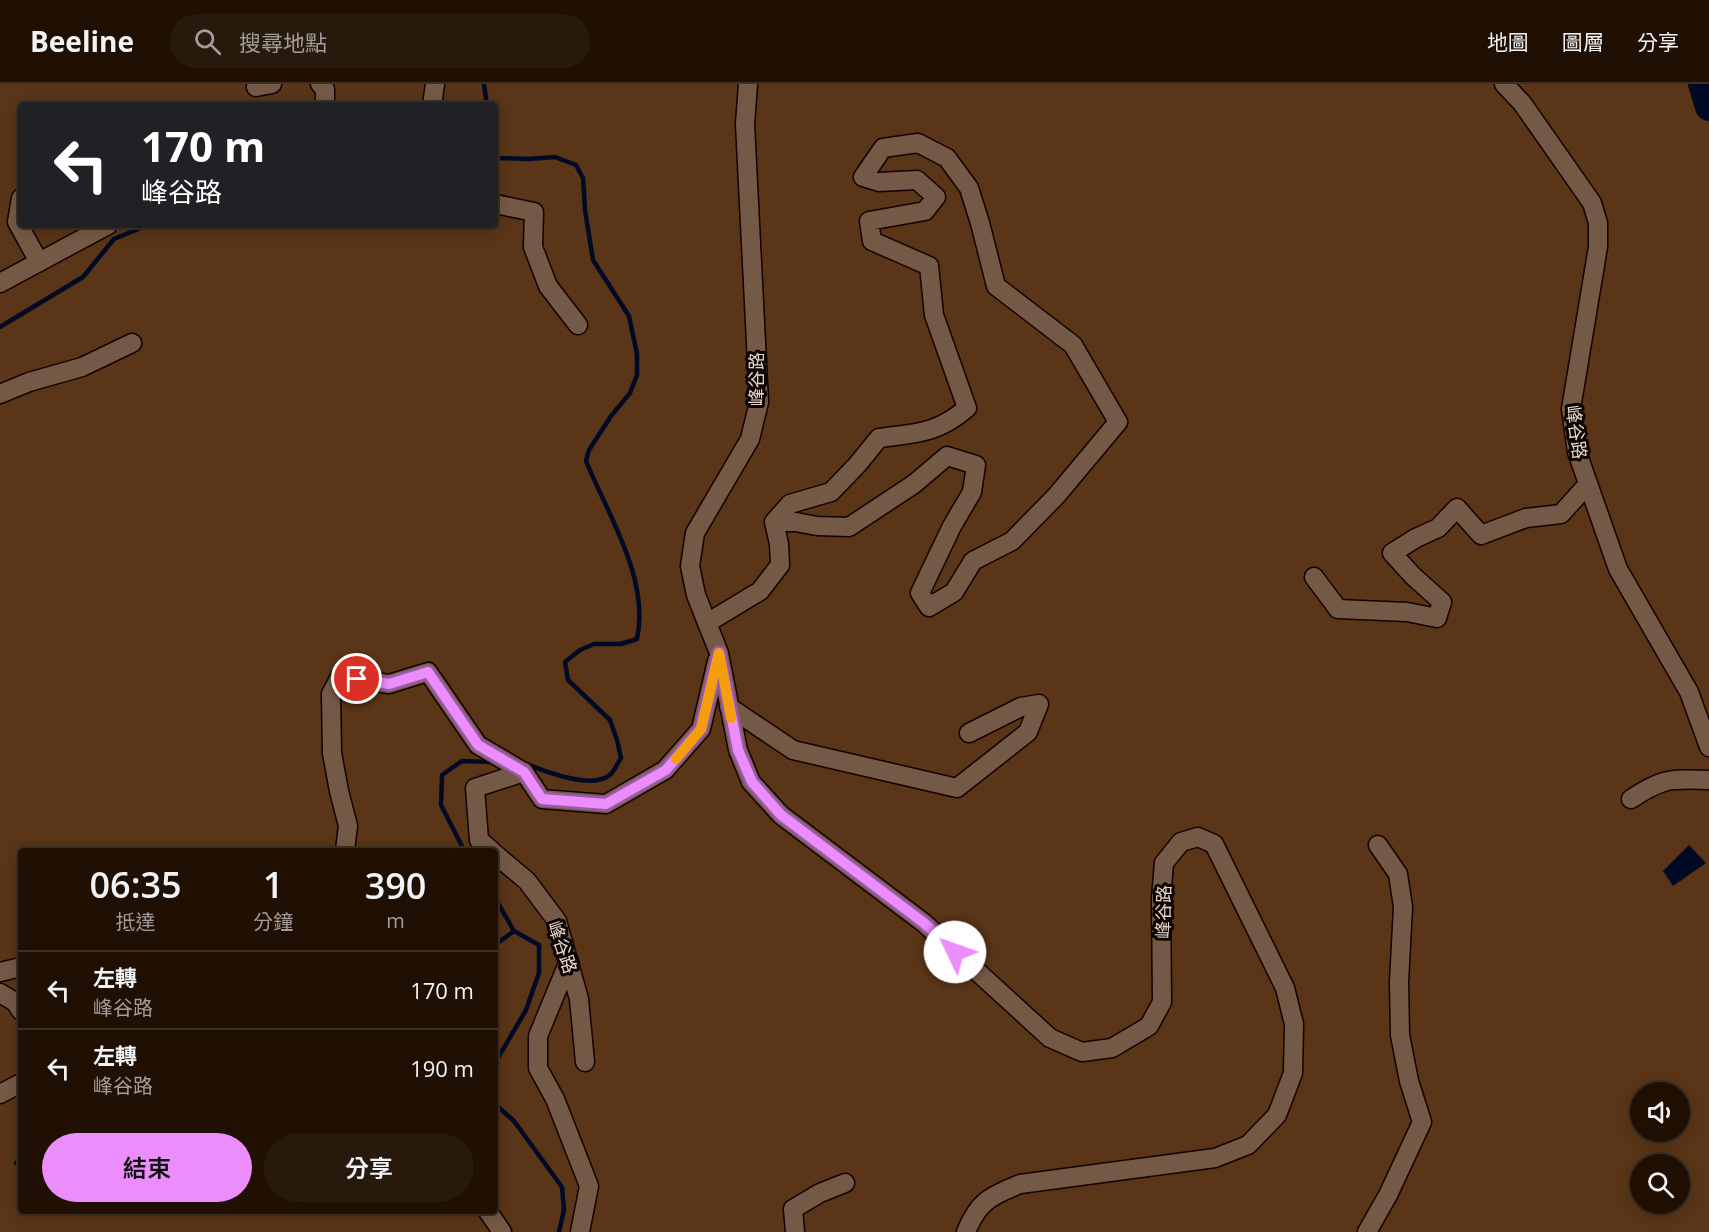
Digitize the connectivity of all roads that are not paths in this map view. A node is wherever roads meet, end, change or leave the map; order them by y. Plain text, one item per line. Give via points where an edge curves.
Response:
1 (320, 84) edge
2 (435, 84) edge
3 (748, 84) edge
4 (1504, 84) edge
5 (324, 102) edge
6 (432, 102) edge
7 (498, 205) edge
8 (20, 228) edge
9 (102, 228) edge
10 (39, 262) junction
11 (0, 283) edge
12 (578, 326) dead end
13 (132, 343) dead end
14 (0, 394) edge
15 (1588, 484) junction
16 (774, 522) junction
17 (1314, 576) dead end
18 (707, 623) junction
19 (719, 653) junction
20 (729, 707) junction
21 (969, 733) dead end
22 (1709, 747) edge
23 (523, 771) junction
24 (1709, 780) edge
25 (1631, 799) dead end
26 (1378, 845) dead end
27 (345, 848) edge
28 (489, 848) edge
29 (498, 857) edge
30 (568, 961) junction
31 (18, 968) edge
32 (0, 972) edge
33 (0, 993) edge
34 (18, 1006) edge
35 (585, 1062) dead end
36 (18, 1085) edge
37 (0, 1094) edge
38 (845, 1183) dead end
39 (490, 1214) edge
40 (502, 1232) edge
41 (580, 1232) edge
42 (795, 1232) edge
43 (966, 1232) edge
44 (1367, 1232) edge

1 - 5 street via 325,89
2 - 6 street
3 - 18 street, 峰谷路 via 745,124 759,402 750,438 695,533 690,566
4 - 15 street, 峰谷路 via 1522,103 1592,203 1598,223 1598,247 1570,409 1577,452
7 - 12 street via 534,212 533,248 548,286
8 - 10 street
9 - 10 street
10 - 11 street
13 - 14 street via 82,367
15 - 17 street via 1562,514 1526,518 1481,536 1457,508 1438,528 1392,553 1442,602 1437,618 1407,612 1338,609
15 - 22 street, 峰谷路 via 1618,569 1689,692
16 - 16 street via 790,504 831,492 879,438 932,430 967,408 934,315 929,266 872,241 869,221 925,211 936,197 917,180 879,182 863,177 883,148 918,143 947,158 969,188 996,286 1073,345 1118,422 1057,495 1012,541 973,561 954,592 929,607 920,593 972,492 976,465 947,456 914,484 849,527
16 - 18 street via 780,565 760,591
18 - 19 street, 峰谷路
19 - 20 street, 峰谷路
19 - 23 street via 701,729 666,770 606,804 542,799
20 - 21 street via 793,750 957,789 1028,732 1039,704 1021,707
20 - 43 street, 峰谷路 via 738,750 752,782 781,815 924,923 1050,1038 1082,1052 1112,1048 1149,1026 1162,1002 1164,863 1181,842 1198,837 1214,844 1284,988 1294,1024 1293,1073 1277,1115 1248,1145 1215,1158 1020,1184 997,1193 974,1211
23 - 27 street via 478,745 428,672 389,684 340,677 332,694 332,753 348,826
23 - 28 street via 475,788 479,840
24 - 25 street via 1671,779 1650,786
26 - 44 street via 1398,874 1403,907 1400,1035 1422,1122
29 - 30 street, 峰谷路 via 527,881 557,921
30 - 35 street, 峰谷路 via 579,999
30 - 41 street via 538,1035 538,1068 555,1099 589,1186
31 - 32 street
33 - 34 street
36 - 37 street
38 - 42 street via 793,1209
39 - 40 street

